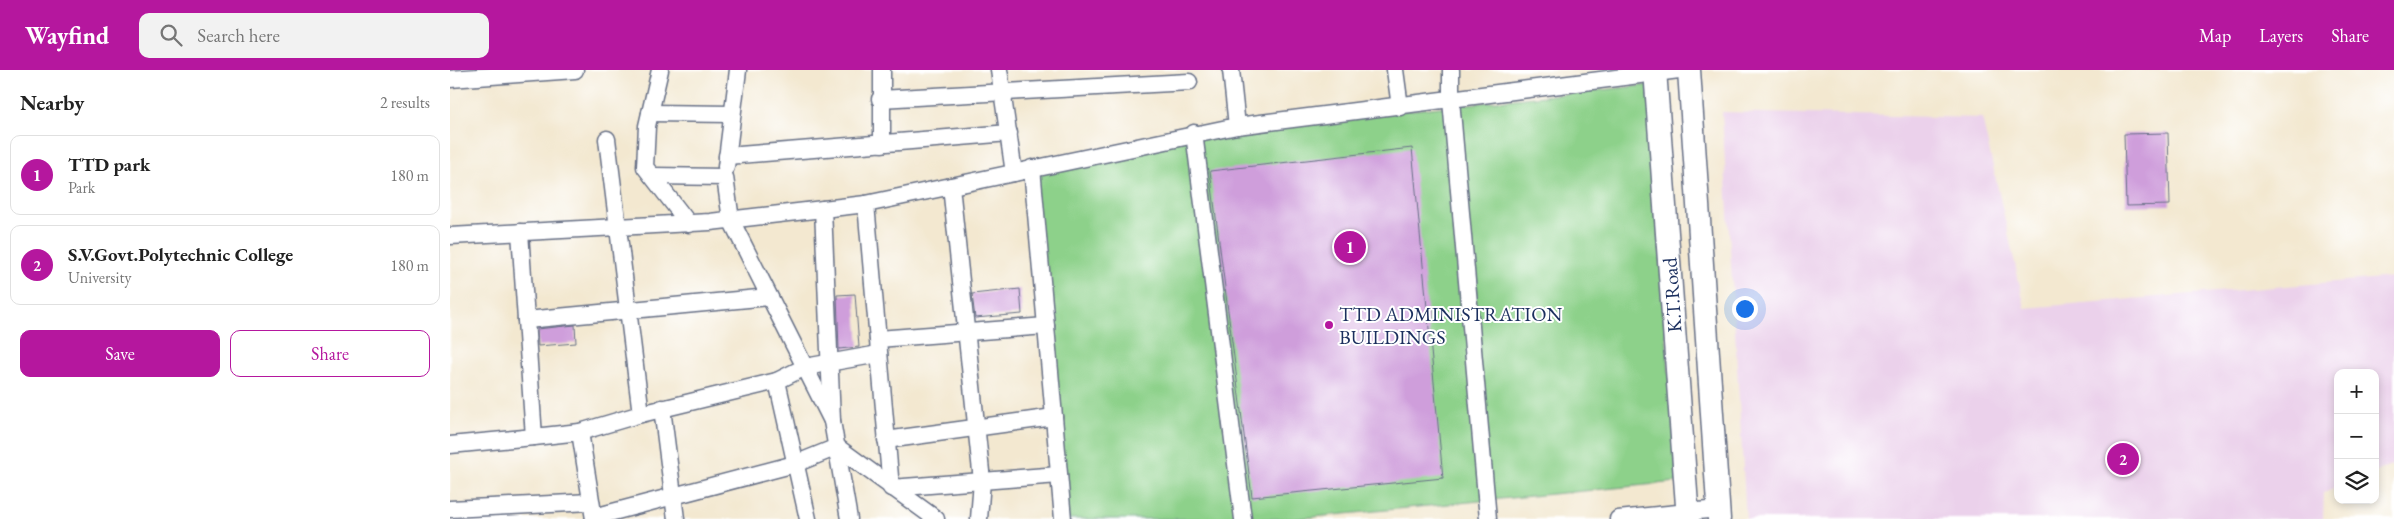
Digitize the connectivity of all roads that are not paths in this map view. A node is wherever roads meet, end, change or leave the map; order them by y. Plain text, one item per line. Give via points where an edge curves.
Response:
1 (575, 70) edge
2 (660, 70) edge
3 (738, 70) edge
4 (882, 70) edge
5 (999, 70) edge
6 (1231, 70) edge
7 (1395, 70) edge
8 (1450, 70) edge
9 (1679, 70) edge
10 (1688, 70) edge
11 (1655, 72) edge
12 (450, 79) edge
13 (1189, 82) dead end
14 (1003, 93) junction
15 (880, 99) junction
16 (1451, 100) junction
17 (1400, 107) junction
18 (650, 113) junction
19 (732, 114) junction
20 (1237, 126) junction
21 (1009, 133) junction
22 (1194, 133) junction
23 (607, 139) dead end
24 (882, 144) junction
25 (727, 156) junction
26 (1032, 168) junction
27 (1014, 173) junction
28 (652, 176) junction
29 (725, 176) junction
30 (951, 186) junction
31 (866, 204) junction
32 (823, 209) junction
33 (731, 220) junction
34 (689, 224) junction
35 (618, 227) junction
36 (520, 232) junction
37 (450, 236) edge
38 (769, 297) junction
39 (628, 309) junction
40 (526, 320) junction
41 (1046, 326) junction
42 (968, 332) junction
43 (879, 346) junction
44 (829, 363) junction
45 (805, 368) junction
46 (777, 381) junction
47 (662, 408) junction
48 (640, 414) junction
49 (1054, 417) junction
50 (832, 422) junction
51 (976, 428) junction
52 (580, 432) junction
53 (534, 437) junction
54 (886, 440) junction
55 (450, 445) edge
56 (836, 449) junction
57 (795, 464) junction
58 (1059, 475) junction
59 (982, 481) junction
60 (891, 488) junction
61 (673, 496) junction
62 (450, 509) edge
63 (593, 512) edge
64 (1718, 514) edge
65 (1688, 516) edge
66 (676, 519) edge
67 (808, 519) edge
68 (849, 519) edge
69 (936, 519) edge
70 (979, 519) edge
71 (1063, 519) edge
72 (1243, 519) edge
73 (1488, 519) edge
74 (1618, 519) edge

1 - 12 street
2 - 18 street
3 - 19 street
4 - 15 street
5 - 14 street
6 - 20 street
7 - 17 street
8 - 16 street
9 - 11 street
10 - 64 main road, K.T.Road
11 - 16 street
11 - 65 main road, K.T.Road
13 - 14 street
14 - 15 street
14 - 21 street
15 - 24 street
16 - 17 street
16 - 73 street
17 - 20 street
18 - 19 street
18 - 28 street via 645,167
19 - 25 street
20 - 22 street
21 - 24 street
21 - 27 street
22 - 26 street
22 - 72 street
23 - 35 street
24 - 25 street
25 - 29 street
26 - 27 street
26 - 41 street
27 - 30 street
28 - 29 street
28 - 34 street
29 - 33 street
30 - 31 street
30 - 42 street
31 - 32 street
31 - 43 street
32 - 33 street
32 - 44 street
33 - 34 street
33 - 38 street
34 - 35 street
35 - 36 street
35 - 39 street
36 - 37 street
36 - 40 street
38 - 39 street
38 - 45 street
39 - 40 street
39 - 48 street
40 - 53 street
41 - 42 street
41 - 49 street
42 - 43 street
42 - 51 street
43 - 44 street
43 - 54 street
44 - 45 street
44 - 50 street
45 - 46 street
45 - 50 street
46 - 47 street
46 - 57 street
47 - 48 street
47 - 61 street
48 - 52 street
49 - 51 street
49 - 58 street
50 - 56 street
51 - 54 street
51 - 59 street
52 - 53 street
52 - 63 street
53 - 55 street
54 - 60 street
56 - 57 street
56 - 60 street
56 - 68 street
57 - 61 street
57 - 67 street
58 - 59 street
58 - 71 street
59 - 60 street
59 - 70 street
60 - 69 street
61 - 63 street
61 - 66 street
62 - 63 street
64 - 65 street
65 - 74 street

